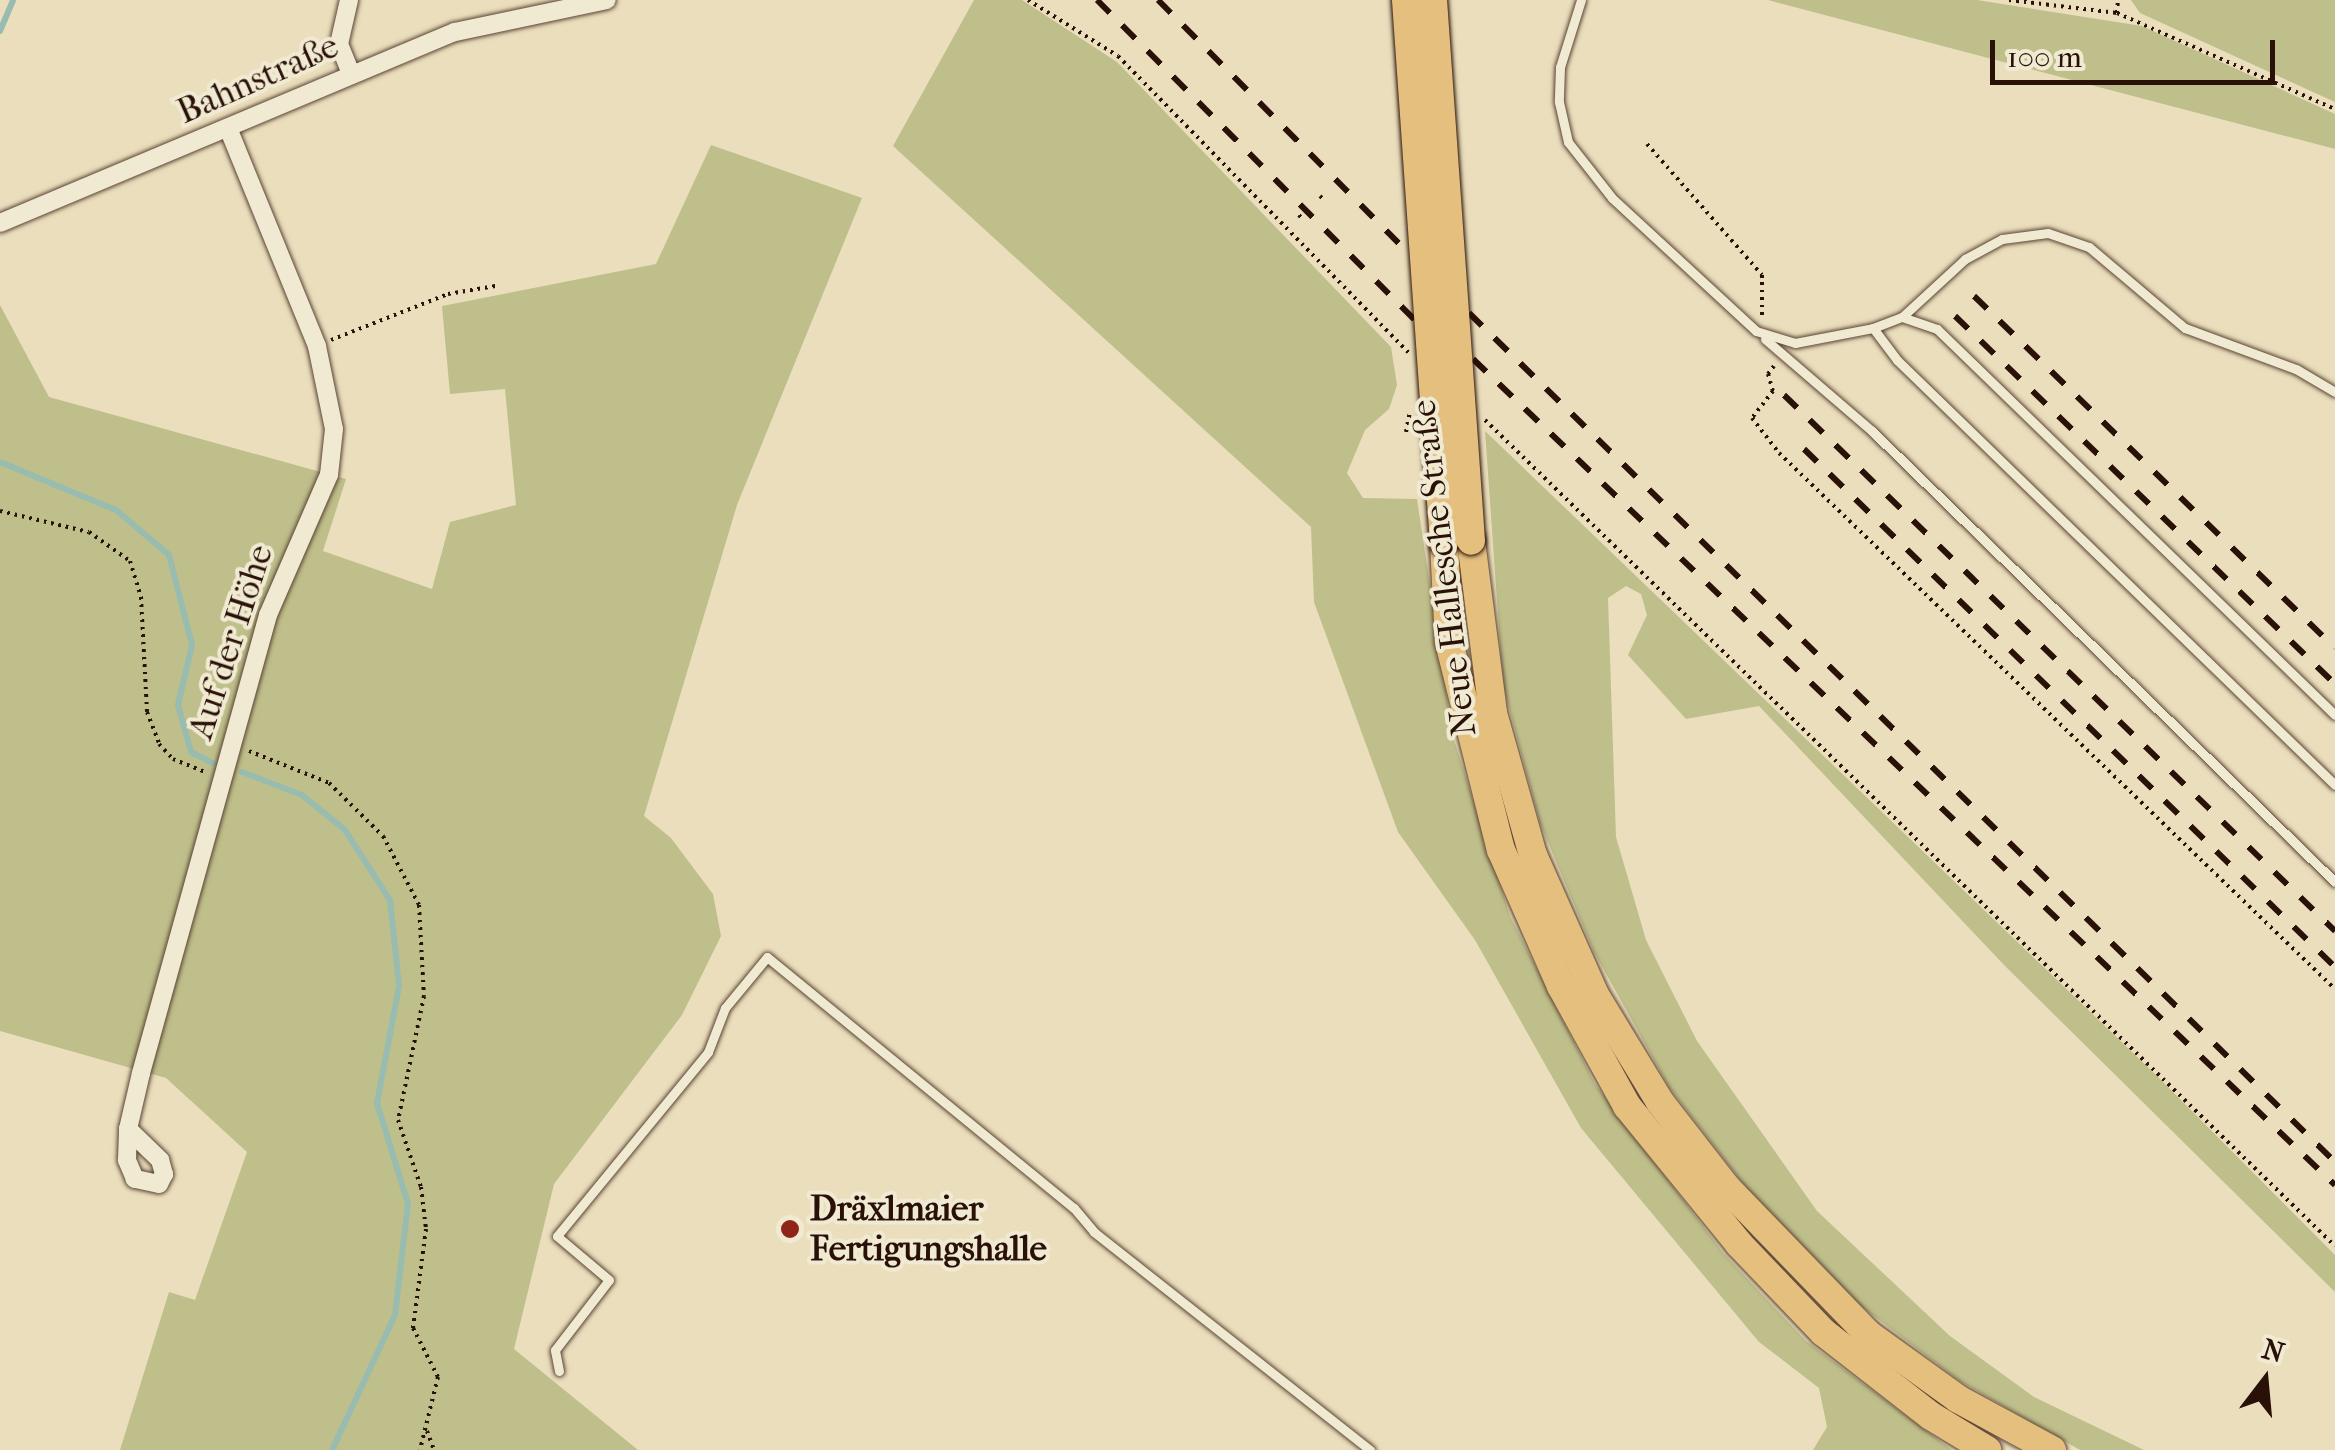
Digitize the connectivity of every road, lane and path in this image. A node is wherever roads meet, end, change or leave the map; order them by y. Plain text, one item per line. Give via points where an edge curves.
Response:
1 (349, 0) edge
2 (607, 0) edge
3 (1028, 0) edge
4 (1406, 0) edge
5 (1433, 0) edge
6 (1581, 0) edge
7 (2010, 0) edge
8 (2118, 0) edge
9 (2117, 13) junction
10 (351, 73) junction
11 (2335, 109) edge
12 (228, 128) junction
13 (1646, 144) dead end
14 (0, 223) edge
15 (495, 286) dead end
16 (1902, 317) junction
17 (1873, 328) junction
18 (1756, 331) junction
19 (317, 346) junction
20 (1784, 354) junction
21 (1420, 363) dead end
22 (2335, 392) edge
23 (1478, 414) dead end
24 (0, 511) edge
25 (1458, 542) junction
26 (2335, 716) edge
27 (231, 743) junction
28 (221, 776) junction
29 (2335, 786) edge
30 (2335, 882) edge
31 (2335, 989) edge
32 (128, 1129) dead end
33 (2335, 1246) edge
34 (559, 1371) dead end
35 (426, 1429) junction
36 (420, 1450) edge
37 (434, 1450) edge
38 (1370, 1450) edge
39 (1988, 1450) edge
40 (2052, 1450) edge

1 - 10 street via 339,44
2 - 10 street, Bahnstraße via 455,32
3 - 21 path via 1118,56
4 - 25 main road, Neue Hallesche Straße, bridge
5 - 25 main road, Neue Hallesche Straße, bridge
6 - 18 lane via 1558,102 1568,142 1612,198
7 - 9 path
8 - 9 path
9 - 11 path
10 - 12 street, Bahnstraße
12 - 14 street, Bahnstraße
12 - 19 street, Auf der Höhe
13 - 18 path via 1762,274 1766,303
15 - 19 path via 448,294
16 - 17 lane
16 - 22 lane via 1965,258 2002,239 2048,233 2088,247 2184,328 2296,369
16 - 26 lane via 1938,328
17 - 18 lane via 1795,342
17 - 29 lane via 1897,360
18 - 20 lane
19 - 27 street, Auf der Höhe via 334,429 329,475 282,573
20 - 30 lane
20 - 31 path via 1768,374 1772,391 1752,418 1779,453
23 - 33 path
24 - 28 path via 89,532 130,562 141,597 147,712 160,744 191,768
25 - 39 main road, Neue Hallesche Straße via 1449,642 1500,850 1561,986 1626,1106 1739,1244 1823,1332 1931,1416
25 - 40 main road, Neue Hallesche Straße via 1493,712 1533,854 1595,996 1660,1102 1727,1188 1868,1334 1958,1399
27 - 28 street, Auf der Höhe
27 - 35 path via 329,783 383,836 419,905 424,996 398,1120 421,1188 426,1228 413,1328 438,1377
28 - 32 street, Auf der Höhe
34 - 38 lane via 555,1350 609,1280 558,1236 708,1052 725,1008 767,957 1074,1208 1094,1232
35 - 36 path
35 - 37 path

